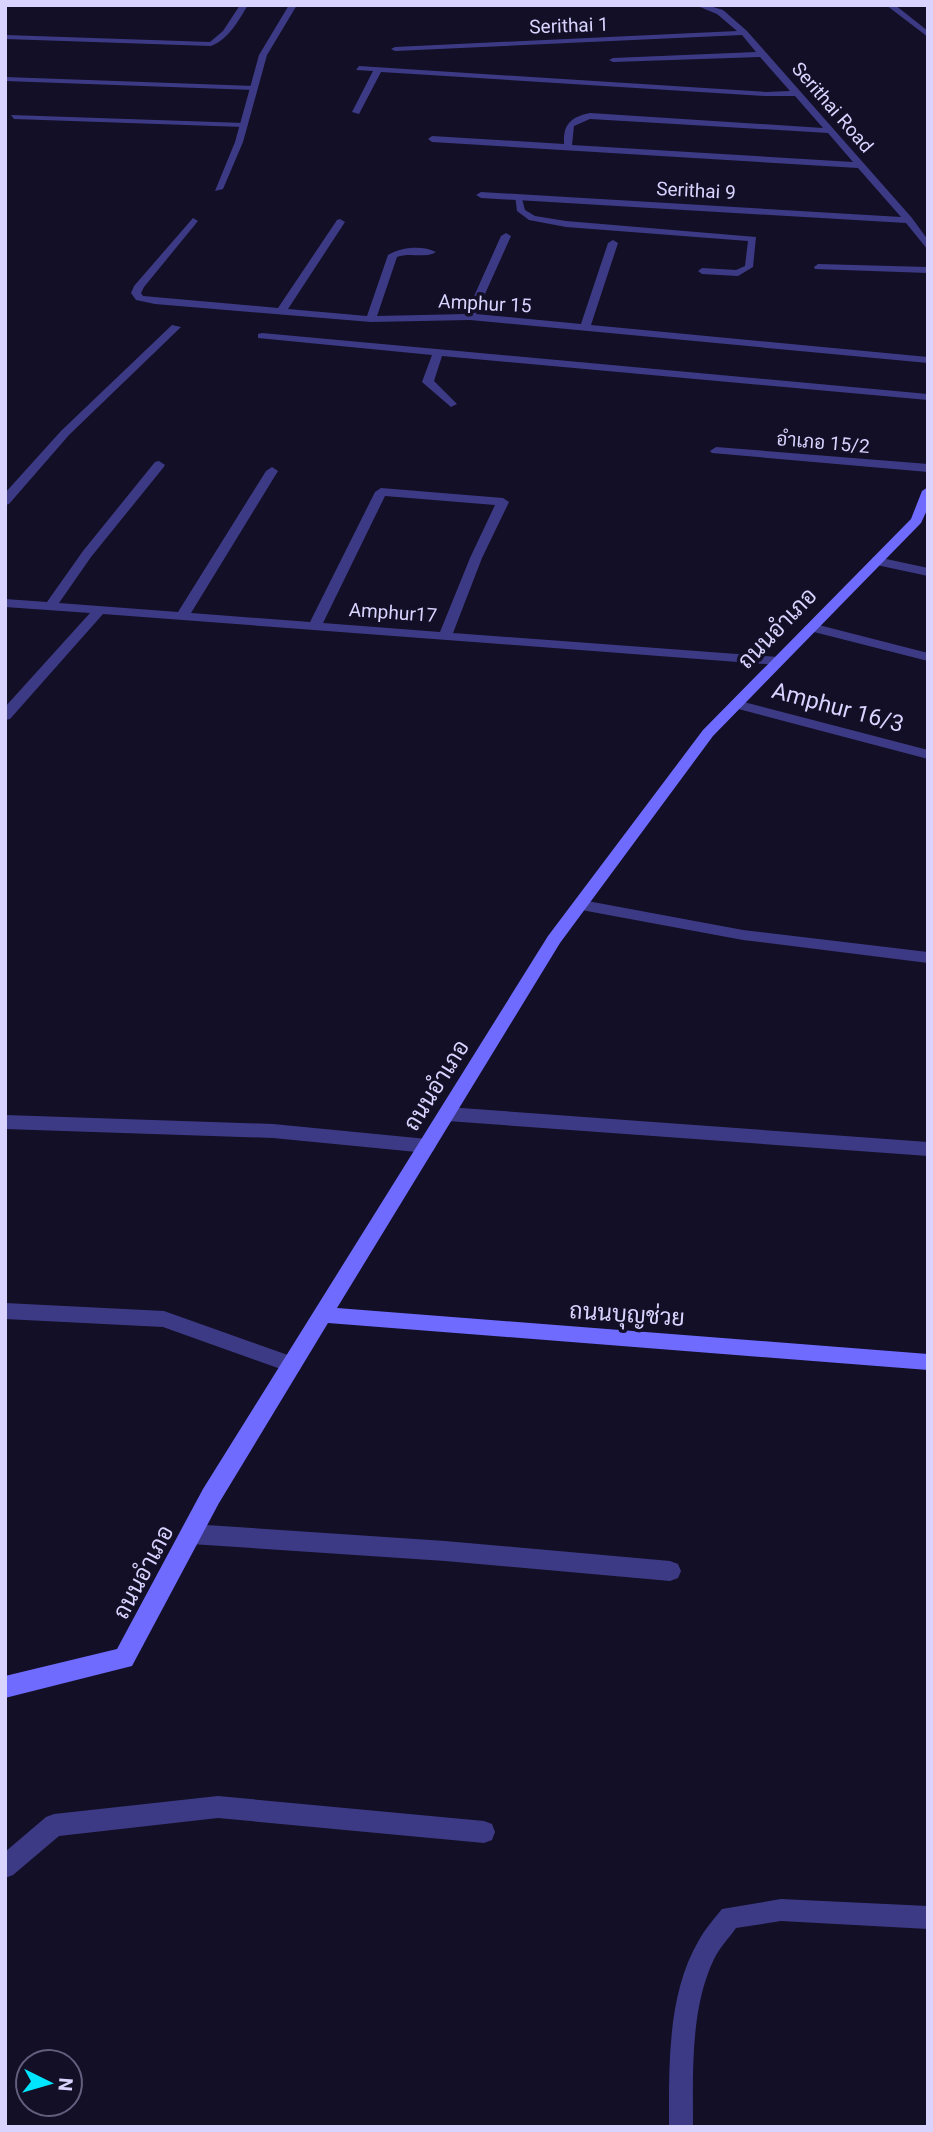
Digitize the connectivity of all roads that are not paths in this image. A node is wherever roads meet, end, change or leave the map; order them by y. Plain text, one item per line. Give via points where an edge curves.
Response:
1 (244, 5) edge
2 (293, 5) edge
3 (699, 5) edge
4 (890, 5) edge
5 (744, 33) junction
6 (928, 35) edge
7 (5, 37) edge
8 (395, 49) dead end
9 (764, 54) junction
10 (612, 61) dead end
11 (359, 68) dead end
12 (378, 70) junction
13 (5, 79) edge
14 (254, 88) junction
15 (798, 93) junction
16 (356, 112) dead end
17 (14, 117) dead end
18 (244, 125) junction
19 (832, 131) junction
20 (432, 139) dead end
21 (568, 147) junction
22 (861, 165) junction
23 (218, 189) dead end
24 (481, 195) dead end
25 (518, 197) junction
26 (909, 220) junction
27 (193, 221) dead end
28 (340, 222) dead end
29 (506, 236) dead end
30 (613, 243) dead end
31 (928, 247) edge
32 (431, 253) dead end
33 (818, 267) dead end
34 (928, 270) edge
35 (702, 271) dead end
36 (281, 311) junction
37 (470, 317) junction
38 (371, 319) junction
39 (176, 327) dead end
40 (585, 327) junction
41 (262, 336) dead end
42 (438, 352) junction
43 (928, 360) edge
44 (928, 397) edge
45 (452, 404) dead end
46 (716, 450) dead end
47 (159, 464) dead end
48 (928, 468) edge
49 (272, 471) dead end
50 (928, 491) edge
51 (5, 501) edge
52 (877, 561) junction
53 (928, 572) edge
54 (5, 603) edge
55 (50, 607) junction
56 (101, 609) junction
57 (183, 615) junction
58 (315, 625) junction
59 (811, 627) junction
60 (445, 635) junction
61 (928, 657) edge
62 (778, 661) junction
63 (736, 704) junction
64 (5, 716) edge
65 (928, 755) edge
66 (582, 905) junction
67 (928, 958) edge
68 (447, 1114) junction
69 (5, 1122) edge
70 (427, 1146) junction
71 (928, 1149) edge
72 (5, 1311) edge
73 (323, 1315) junction
74 (928, 1362) edge
75 (292, 1365) junction
76 (191, 1534) junction
77 (670, 1571) dead end
78 (5, 1688) edge
79 (484, 1832) dead end
80 (5, 1867) edge
81 (928, 1918) edge
82 (681, 2127) edge

1 - 7 street via 233,24 211,44
2 - 14 street via 262,55
3 - 5 street, Serithai Road via 720,12
4 - 6 street
5 - 8 street, Serithai 1
5 - 9 street, Serithai Road
9 - 10 street
9 - 15 street, Serithai Road
11 - 12 street
12 - 15 street
12 - 16 street
13 - 14 lane
14 - 18 street
15 - 19 street, Serithai Road
17 - 18 lane
18 - 23 street
19 - 21 street via 590,116 570,122
19 - 22 street, Serithai Road
20 - 21 street
21 - 22 street
22 - 26 street, Serithai Road
24 - 25 street, Serithai 9
25 - 26 street, Serithai 9
25 - 35 lane via 521,211 543,220 753,239 749,267 738,273
26 - 31 street, Serithai Road
27 - 36 street, Amphur 15 via 135,293 155,301
28 - 36 street
29 - 37 street
30 - 40 street
32 - 38 street via 403,251 393,256
33 - 34 lane
36 - 38 street, Amphur 15
37 - 38 street, Amphur 15
37 - 40 street, Amphur 15
39 - 51 street via 65,433
40 - 43 street, Amphur 15
41 - 42 street
42 - 44 street
42 - 45 street via 428,382
46 - 48 street, อำเภอ 15/2
47 - 55 street
49 - 57 street
50 - 52 street, ถนนอำเภอ via 918,520
52 - 53 street
52 - 59 street, ถนนอำเภอ
54 - 55 street, Amphur17
55 - 56 street, Amphur17
56 - 57 street, Amphur17
56 - 64 street
57 - 58 street, Amphur17
58 - 60 street, Amphur17
58 - 60 street via 381,492 503,502
59 - 61 street
59 - 62 street, ถนนอำเภอ
60 - 62 street, Amphur17
62 - 63 street, ถนนอำเภอ
63 - 65 street, Amphur 16/3
63 - 66 street, ถนนอำเภอ via 708,733
66 - 67 street via 743,935
66 - 68 street, ถนนอำเภอ via 555,940
68 - 70 street, ถนนอำเภอ
68 - 71 street
69 - 70 street via 273,1131
70 - 73 street, ถนนอำเภอ
72 - 75 street via 164,1319
73 - 74 street, ถนนบุญช่วย
73 - 75 street, ถนนอำเภอ
75 - 76 street, ถนนอำเภอ
76 - 77 street
76 - 78 street, ถนนอำเภอ via 124,1658
79 - 80 lane via 218,1807 54,1825
81 - 82 lane via 781,1910 730,1917 705,1951 692,1989 681,2068

